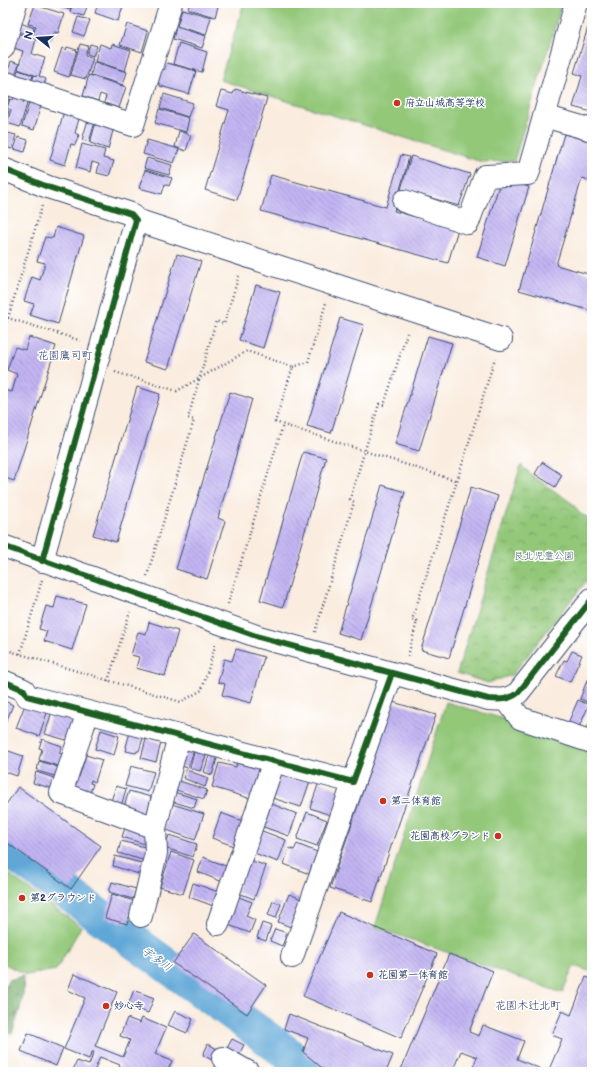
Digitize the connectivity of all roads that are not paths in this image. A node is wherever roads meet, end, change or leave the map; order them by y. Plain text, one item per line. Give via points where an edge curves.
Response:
1 (16, 3) edge
2 (171, 3) edge
3 (576, 3) edge
4 (3, 48) edge
5 (3, 82) edge
6 (544, 116) junction
7 (592, 130) edge
8 (3, 170) edge
9 (404, 201) dead end
10 (136, 220) junction
11 (500, 339) road end
12 (3, 546) edge
13 (45, 562) junction
14 (592, 599) edge
15 (397, 674) junction
16 (3, 681) edge
17 (506, 699) junction
18 (88, 712) junction
19 (179, 736) junction
20 (592, 742) edge
21 (274, 761) junction
22 (353, 782) junction
23 (155, 828) junction
24 (141, 916) dead end
25 (218, 924) dead end
26 (292, 957) dead end
27 (223, 1058) dead end
28 (248, 1072) edge

1 - 4 street
2 - 5 street via 133,125
3 - 6 street
6 - 7 street
6 - 9 street via 528,174 485,176 468,223
8 - 10 street via 131,214
10 - 11 street
10 - 13 street
12 - 13 street
13 - 15 street via 259,637
14 - 17 street via 518,693
15 - 17 street via 488,699
15 - 22 street
16 - 18 street via 24,690 27,696
17 - 20 street via 520,718
18 - 19 street
18 - 23 street via 61,793
19 - 21 street
19 - 23 street
21 - 22 street
21 - 25 street
22 - 26 street
23 - 24 street via 156,853
27 - 28 street

